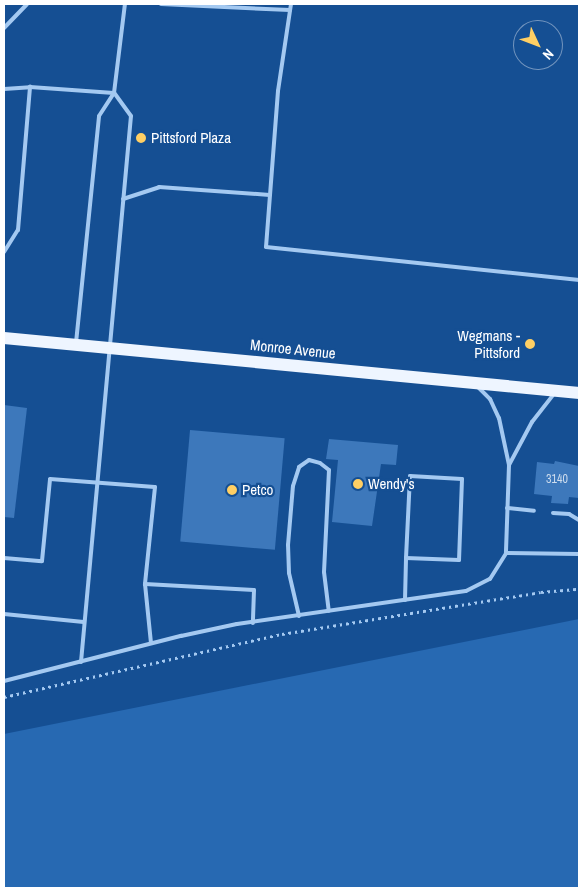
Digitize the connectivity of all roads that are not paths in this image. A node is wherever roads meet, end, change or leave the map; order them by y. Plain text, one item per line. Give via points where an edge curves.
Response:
1 (27, 4) edge
2 (125, 4) edge
3 (161, 4) edge
4 (291, 4) edge
5 (290, 10) junction
6 (4, 28) edge
7 (30, 87) junction
8 (4, 89) edge
9 (114, 93) junction
10 (270, 195) junction
11 (123, 199) junction
12 (4, 252) edge
13 (579, 280) edge
14 (4, 338) edge
15 (76, 345) junction
16 (108, 348) junction
17 (474, 383) junction
18 (556, 391) junction
19 (579, 394) edge
20 (509, 466) junction
21 (96, 482) junction
22 (507, 508) junction
23 (534, 511) dead end
24 (553, 513) dead end
25 (579, 520) edge
26 (506, 553) junction
27 (579, 554) edge
28 (4, 558) edge
29 (406, 558) junction
30 (145, 584) junction
31 (405, 600) junction
32 (329, 611) junction
33 (4, 614) edge
34 (299, 616) junction
35 (84, 622) junction
36 (253, 623) junction
37 (151, 643) junction
38 (81, 662) junction
39 (4, 681) edge

1 - 6 lane
2 - 9 lane
3 - 5 lane
4 - 5 lane
5 - 10 lane via 278,91
7 - 8 lane
7 - 9 lane
7 - 12 lane via 18,230
9 - 11 lane via 131,116
9 - 15 lane via 99,116
10 - 11 lane via 159,187
10 - 13 lane via 266,247
11 - 16 lane
14 - 15 main road, Monroe Avenue
15 - 16 main road, Monroe Avenue
16 - 17 main road, Monroe Avenue
16 - 21 lane
17 - 18 main road, Monroe Avenue
17 - 20 lane via 490,399 499,418
18 - 19 main road, Monroe Avenue
18 - 20 lane via 532,422
20 - 22 lane
21 - 28 lane via 50,479 42,561
21 - 30 lane via 155,487
21 - 35 lane
22 - 23 lane
22 - 26 lane
24 - 25 lane via 569,514
26 - 27 lane
26 - 31 lane via 490,579 466,591
29 - 29 lane via 410,476 462,478 459,560
29 - 31 lane
30 - 36 lane via 254,590
30 - 37 lane
31 - 32 lane
32 - 34 lane
32 - 34 lane via 324,572 329,470 320,462 309,460 298,467 293,486 288,545 289,573
33 - 35 lane
34 - 36 lane
35 - 38 lane
36 - 37 lane
37 - 38 lane
38 - 39 lane

